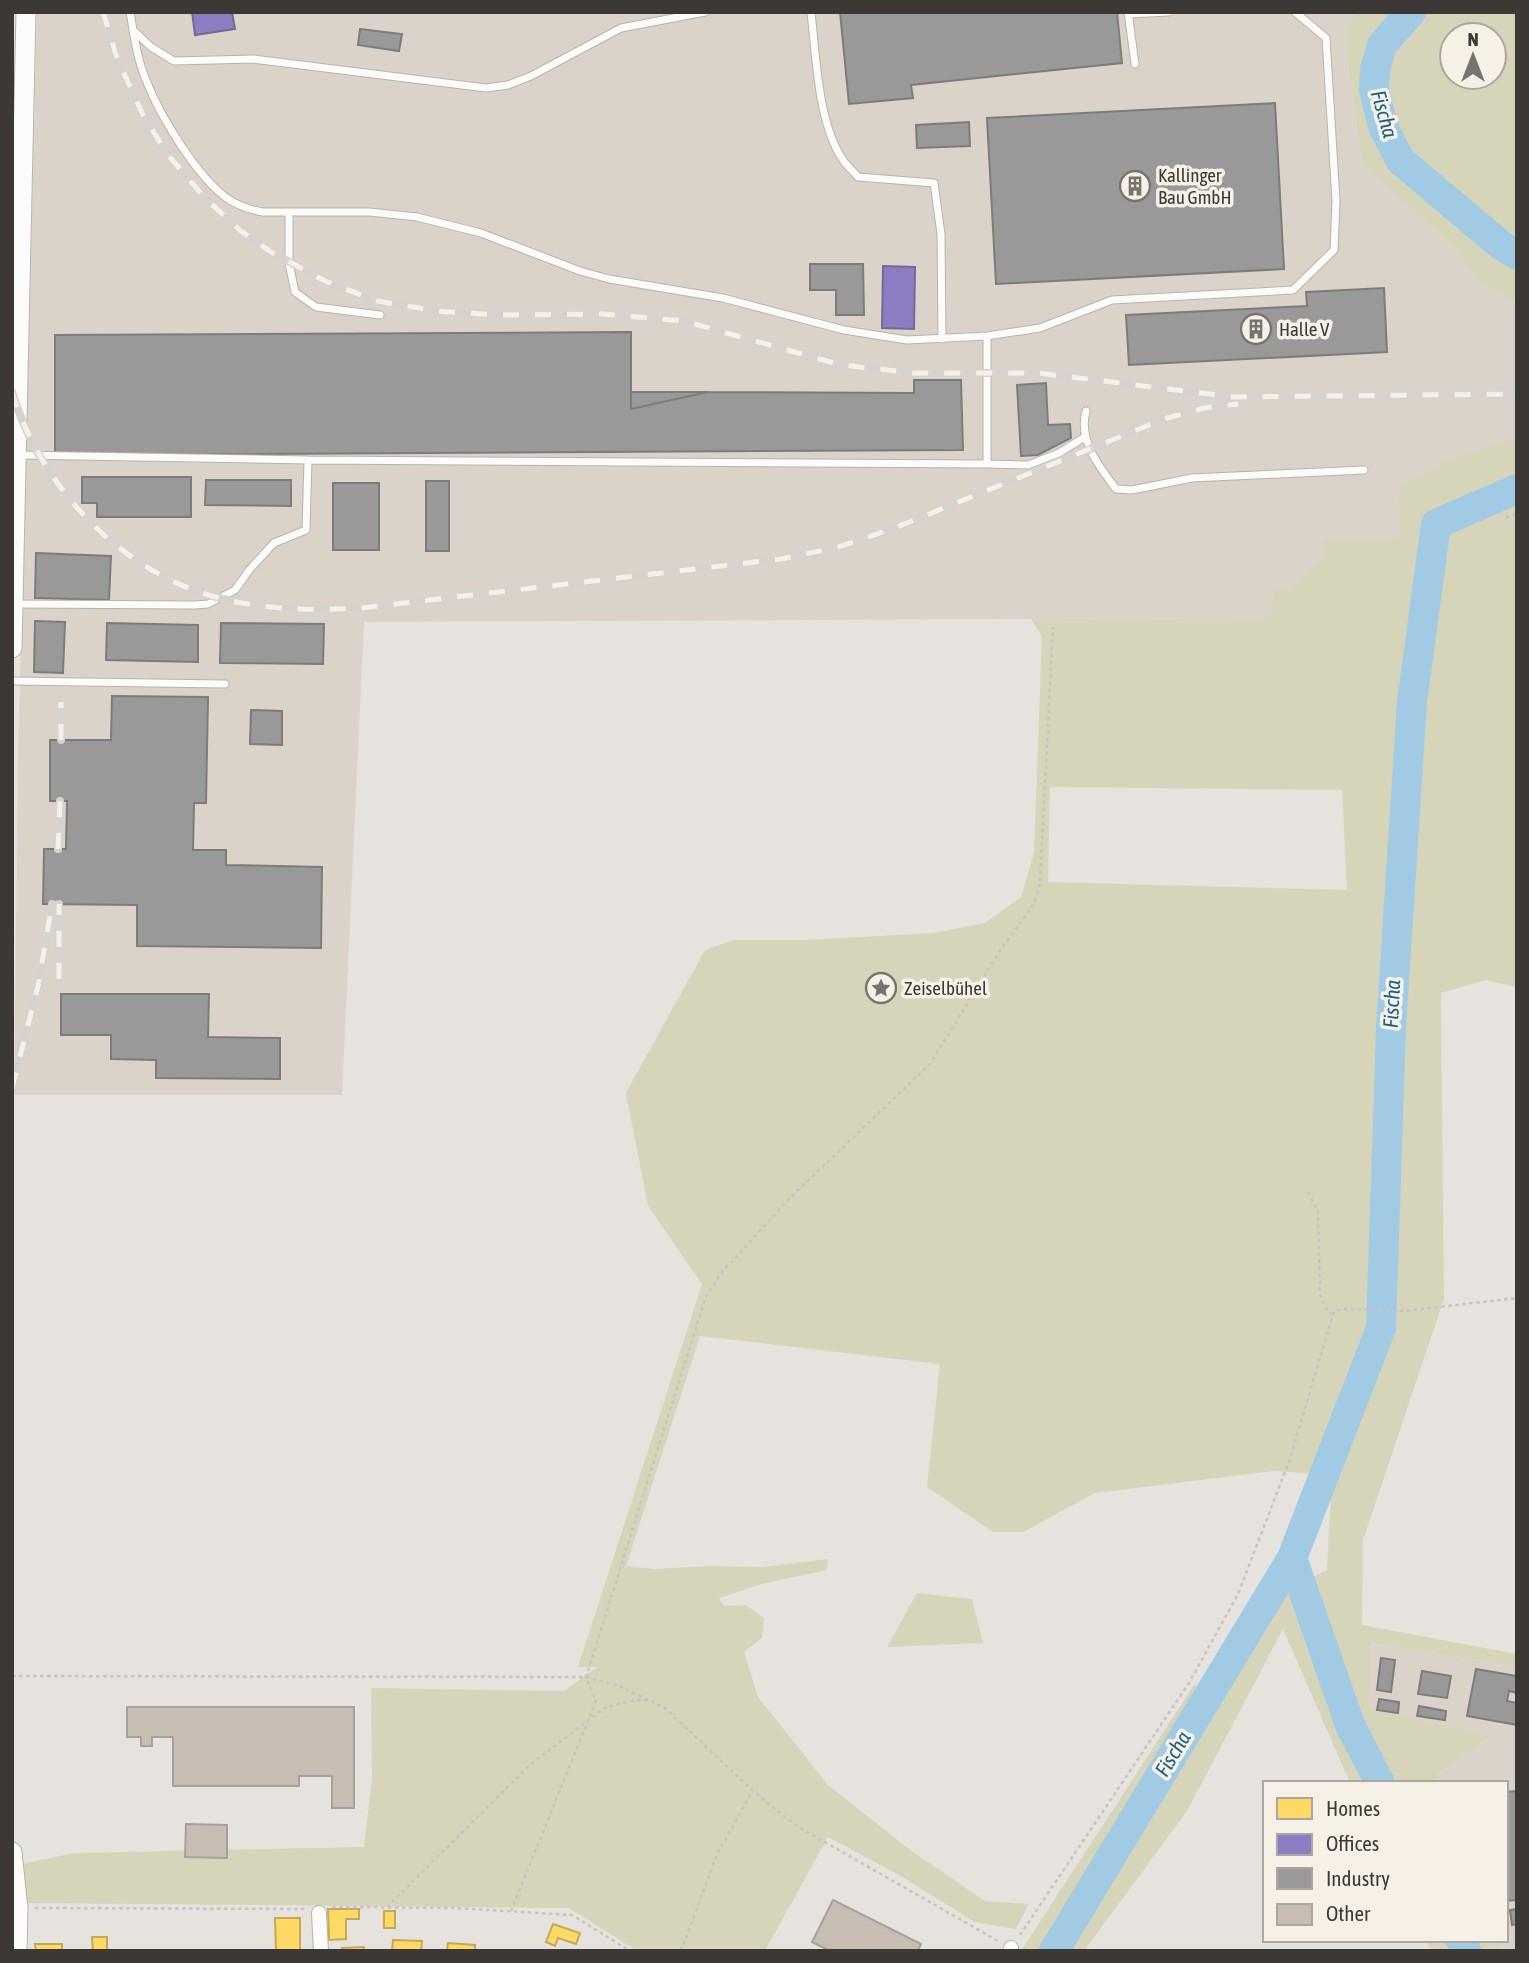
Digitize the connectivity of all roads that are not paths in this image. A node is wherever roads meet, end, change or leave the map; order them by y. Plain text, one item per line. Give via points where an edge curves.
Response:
1 (26, 12) edge
2 (130, 12) edge
3 (705, 12) edge
4 (811, 12) edge
5 (1169, 12) edge
6 (1295, 12) edge
7 (1128, 13) edge
8 (133, 30) junction
9 (1135, 65) dead end
10 (289, 212) junction
11 (380, 315) dead end
12 (987, 336) junction
13 (942, 339) junction
14 (1086, 411) dead end
15 (1085, 438) junction
16 (16, 455) junction
17 (308, 460) junction
18 (987, 464) junction
19 (1364, 470) dead end
20 (13, 604) edge
21 (12, 649) edge
22 (12, 681) edge
23 (225, 684) dead end
24 (12, 1852) edge
25 (14, 1884) edge
26 (319, 1911) road end
27 (16, 1940) edge
28 (321, 1951) edge

1 - 16 main road
2 - 8 lane
3 - 8 lane via 621,28 531,76 486,88 253,59 174,61
4 - 13 lane via 824,108 843,159 858,177 934,183 941,234
5 - 7 lane
6 - 12 lane via 1326,38 1336,201 1334,250 1293,289 1112,300 1040,328
7 - 9 lane
8 - 10 lane via 151,91 204,174 227,198 249,210
10 - 11 lane via 289,263 295,292 316,307
10 - 13 lane via 417,217 481,233 609,279 723,298 881,337
12 - 13 lane
12 - 18 lane
14 - 15 lane
15 - 18 lane via 1028,465
15 - 19 lane via 1116,489 1205,477
16 - 17 lane
16 - 20 main road
17 - 18 lane
17 - 20 lane via 306,530 274,543 235,590 220,599 195,606
20 - 21 main road
22 - 23 lane
24 - 25 main road
25 - 27 main road
26 - 28 street

